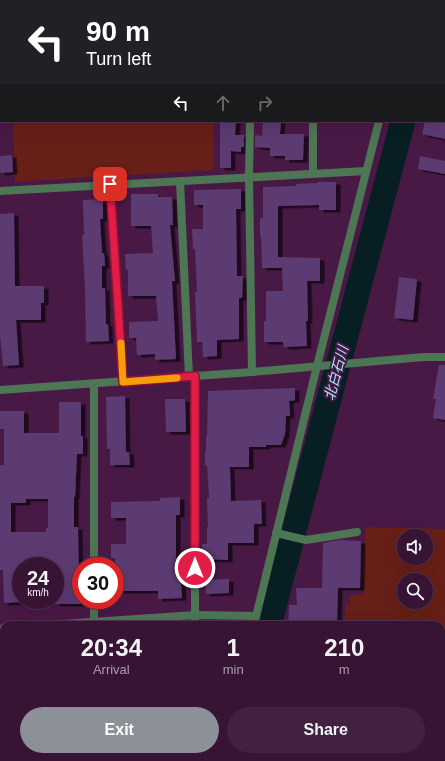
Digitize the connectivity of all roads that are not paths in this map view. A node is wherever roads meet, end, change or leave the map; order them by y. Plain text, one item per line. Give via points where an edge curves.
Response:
1 (250, 122) edge
2 (313, 122) edge
3 (379, 122) edge
4 (366, 171) junction
5 (313, 173) junction
6 (248, 177) junction
7 (180, 181) junction
8 (110, 184) junction
9 (0, 191) edge
10 (445, 357) edge
11 (316, 366) junction
12 (252, 372) junction
13 (192, 377) junction
14 (123, 382) junction
15 (94, 384) junction
16 (0, 390) edge
17 (276, 532) junction
18 (357, 532) dead end
19 (94, 557) edge
20 (94, 609) edge
21 (195, 615) junction
22 (256, 616) junction
23 (94, 621) edge
24 (119, 621) edge
25 (195, 621) edge
26 (255, 621) edge

1 - 6 street
2 - 5 street
3 - 4 street
4 - 5 street
4 - 11 street
5 - 6 street
6 - 7 street
6 - 12 street
7 - 8 street
7 - 13 street
8 - 9 street
8 - 14 street
10 - 11 street
11 - 12 street
11 - 17 street
12 - 13 street
13 - 14 street
13 - 21 street
14 - 15 street
15 - 16 street
15 - 19 street
17 - 18 street via 306,540
17 - 22 street
20 - 23 street
21 - 22 street
21 - 24 street
21 - 25 street
22 - 26 street

